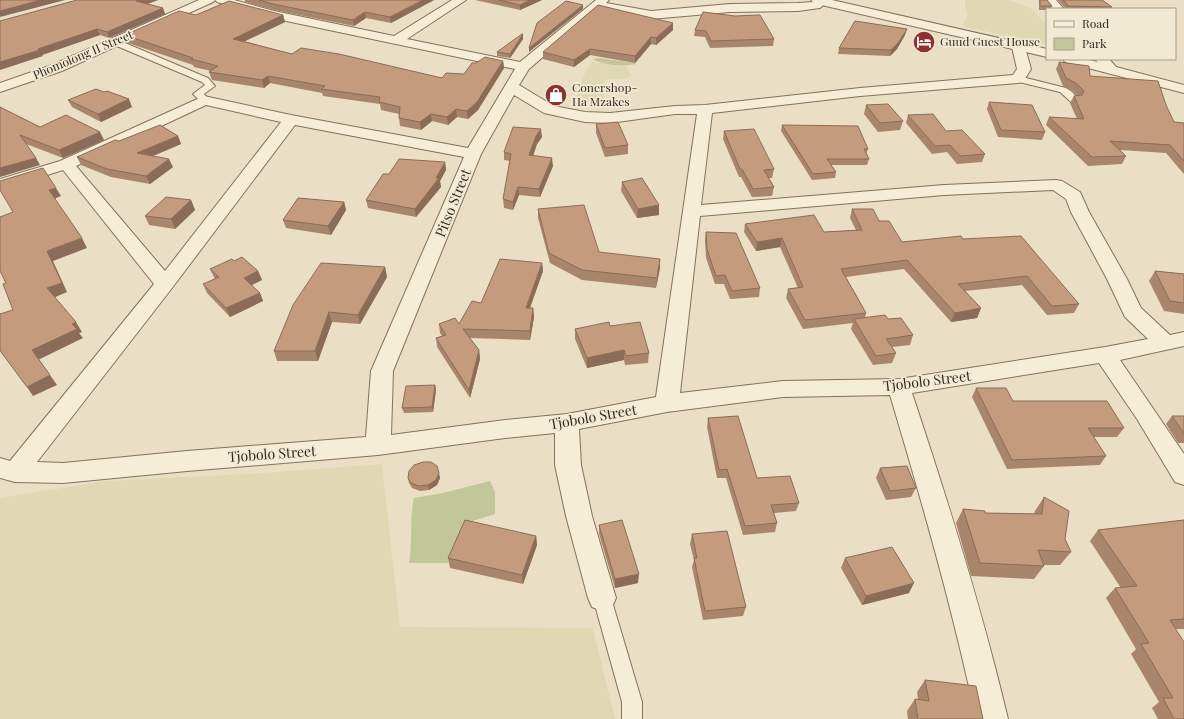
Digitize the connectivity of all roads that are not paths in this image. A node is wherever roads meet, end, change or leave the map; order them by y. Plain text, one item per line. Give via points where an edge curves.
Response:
1 (209, 0) edge
2 (220, 0) edge
3 (460, 0) edge
4 (1050, 0) edge
5 (820, 1) edge
6 (600, 2) edge
7 (1057, 8) edge
8 (395, 41) junction
9 (115, 42) junction
10 (1019, 47) junction
11 (1046, 54) edge
12 (1077, 60) edge
13 (1107, 64) edge
14 (523, 67) junction
15 (1018, 78) junction
16 (512, 87) junction
17 (0, 88) edge
18 (1184, 89) edge
19 (204, 100) junction
20 (1074, 100) edge
21 (705, 109) junction
22 (291, 120) junction
23 (473, 154) junction
24 (66, 164) junction
25 (0, 185) edge
26 (692, 211) junction
27 (165, 284) junction
28 (1174, 340) edge
29 (1105, 354) junction
30 (899, 387) junction
31 (667, 404) junction
32 (567, 423) junction
33 (378, 446) junction
34 (7, 470) edge
35 (1184, 475) edge
36 (602, 598) joint
37 (632, 719) edge
38 (992, 719) edge

1 - 9 street, Phomolong II Street
2 - 8 street
3 - 8 street
4 - 7 street
5 - 6 street via 816,5 798,7 730,8 651,15
5 - 10 street
6 - 14 street, Pitso Street
8 - 14 street
9 - 17 street, Phomolong II Street via 57,68
9 - 19 lane via 204,80 210,86 198,94
10 - 11 street
10 - 15 street via 1024,69
12 - 13 street
13 - 18 street
14 - 16 street, Pitso Street
15 - 20 lane via 1066,90
15 - 21 street
16 - 21 street via 550,110 585,117 610,118
16 - 23 street, Pitso Street
19 - 22 street
19 - 24 street
21 - 26 street
22 - 23 street
22 - 27 street
23 - 33 street, Pitso Street via 382,371
24 - 25 street
24 - 27 street
26 - 28 street via 944,190 1056,185 1074,196 1132,312
26 - 31 street
27 - 34 street
28 - 29 street, Tjobolo Street
29 - 30 street, Tjobolo Street
29 - 35 street
30 - 31 street, Tjobolo Street via 783,389
30 - 38 street via 930,486 980,666
31 - 32 street, Tjobolo Street
32 - 33 street, Tjobolo Street
32 - 36 street via 568,465
33 - 34 street, Tjobolo Street via 63,473
36 - 37 lane via 632,702

